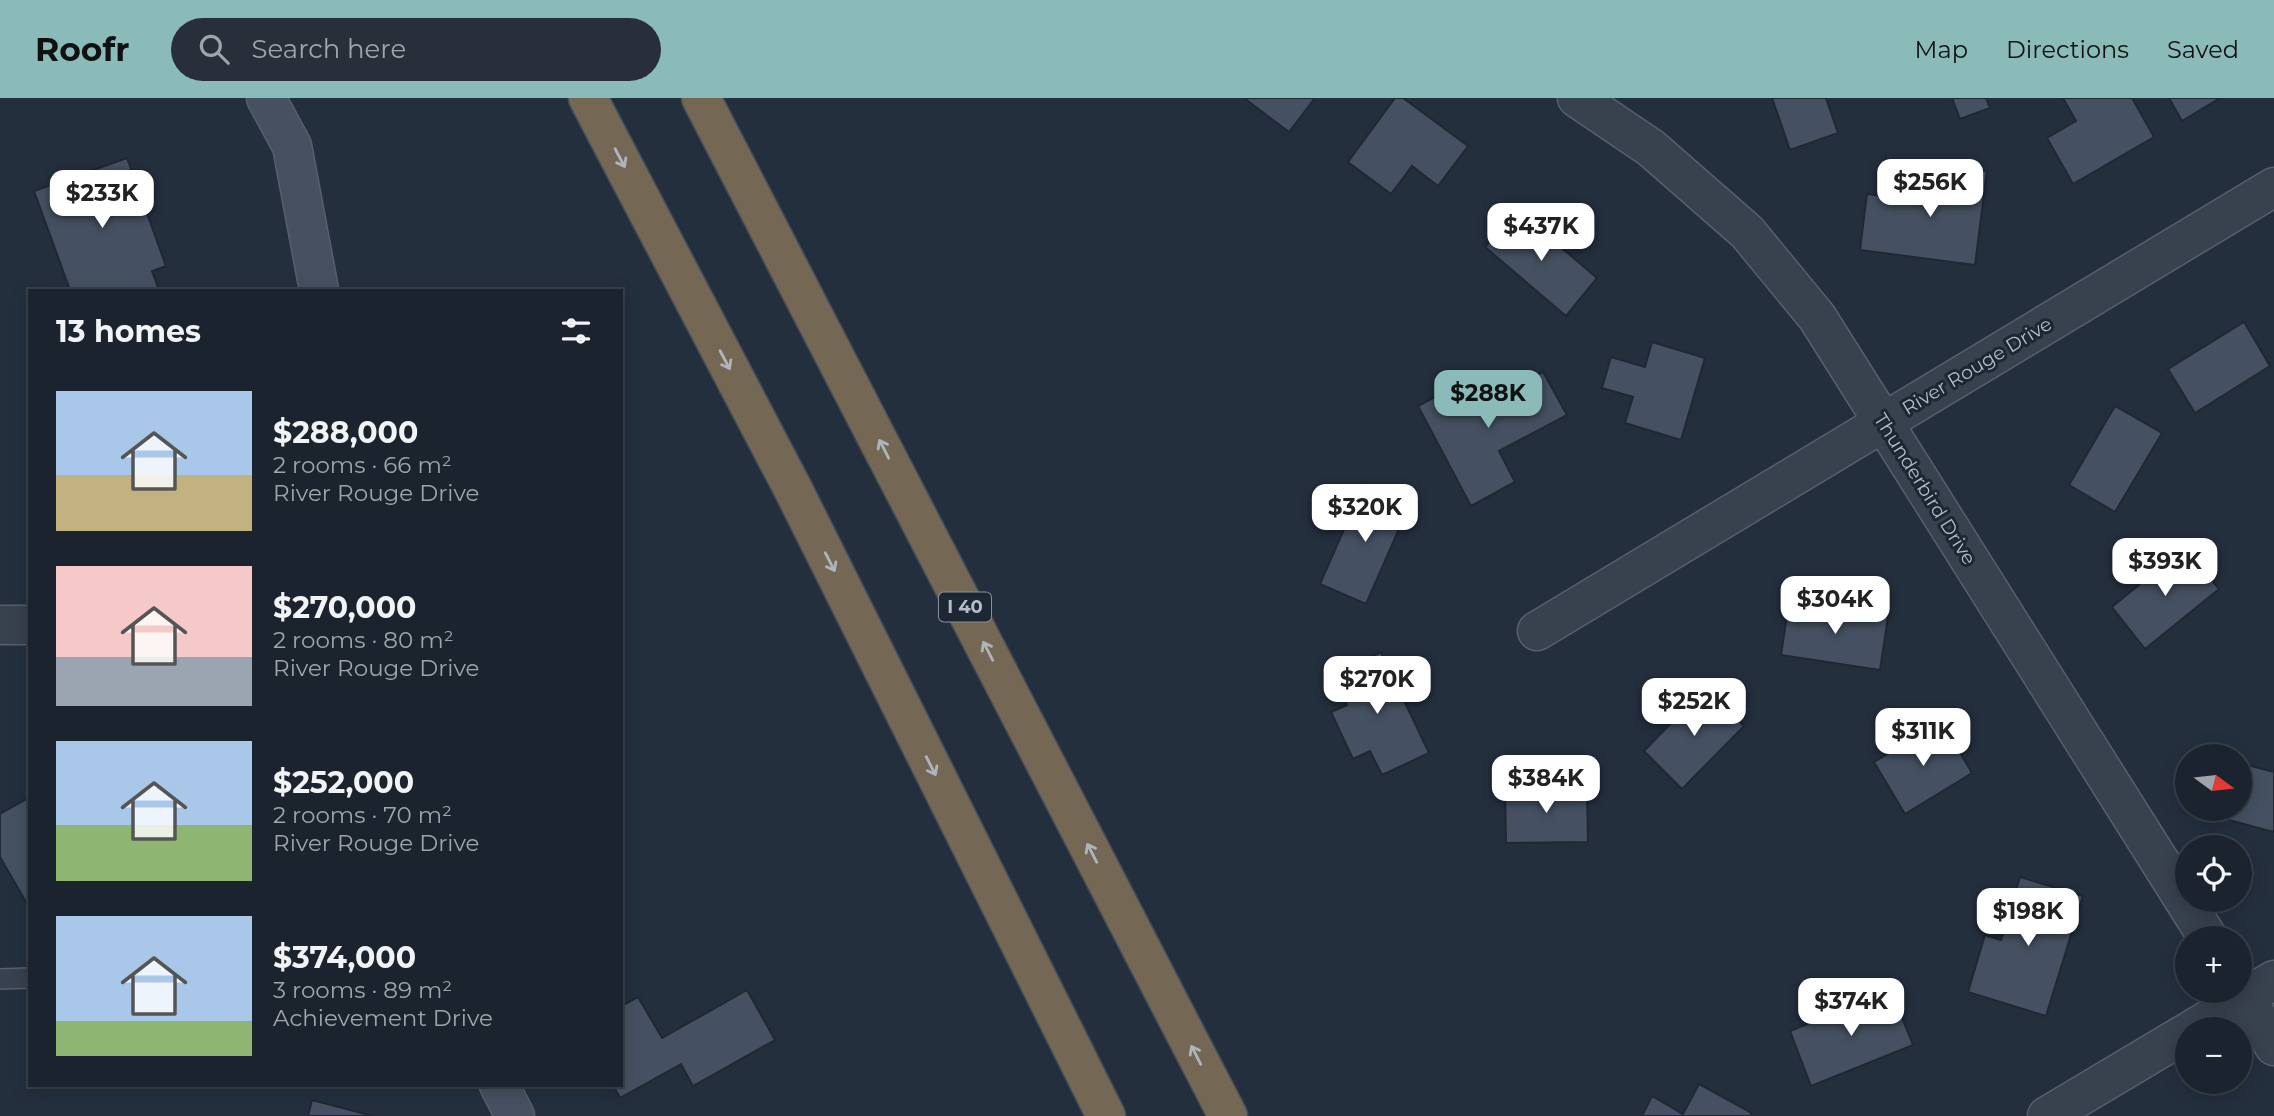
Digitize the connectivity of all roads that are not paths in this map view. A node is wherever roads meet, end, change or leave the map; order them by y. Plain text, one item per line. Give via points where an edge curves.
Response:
1 (267, 98) edge
2 (588, 98) edge
3 (701, 98) edge
4 (1577, 98) edge
5 (2274, 187) edge
6 (319, 289) edge
7 (1883, 422) junction
8 (0, 625) edge
9 (28, 625) edge
10 (1537, 631) dead end
11 (2200, 926) edge
12 (28, 978) edge
13 (0, 979) edge
14 (2253, 989) edge
15 (2211, 1017) edge
16 (2175, 1040) edge
17 (2274, 1046) edge
18 (500, 1087) edge
19 (515, 1116) edge
20 (1106, 1116) edge
21 (1228, 1116) edge
22 (2047, 1116) edge

1 - 6 street via 292,146
2 -> 20 highway via 794,491
21 -> 3 highway, I 40
4 - 7 street, Thunderbird Drive via 1651,148 1747,232 1817,317
5 - 7 street, River Rouge Drive
7 - 10 street, River Rouge Drive
7 - 11 street, Thunderbird Drive
8 - 9 street
12 - 13 lane
14 - 15 street
14 - 17 street
16 - 22 street
18 - 19 street

